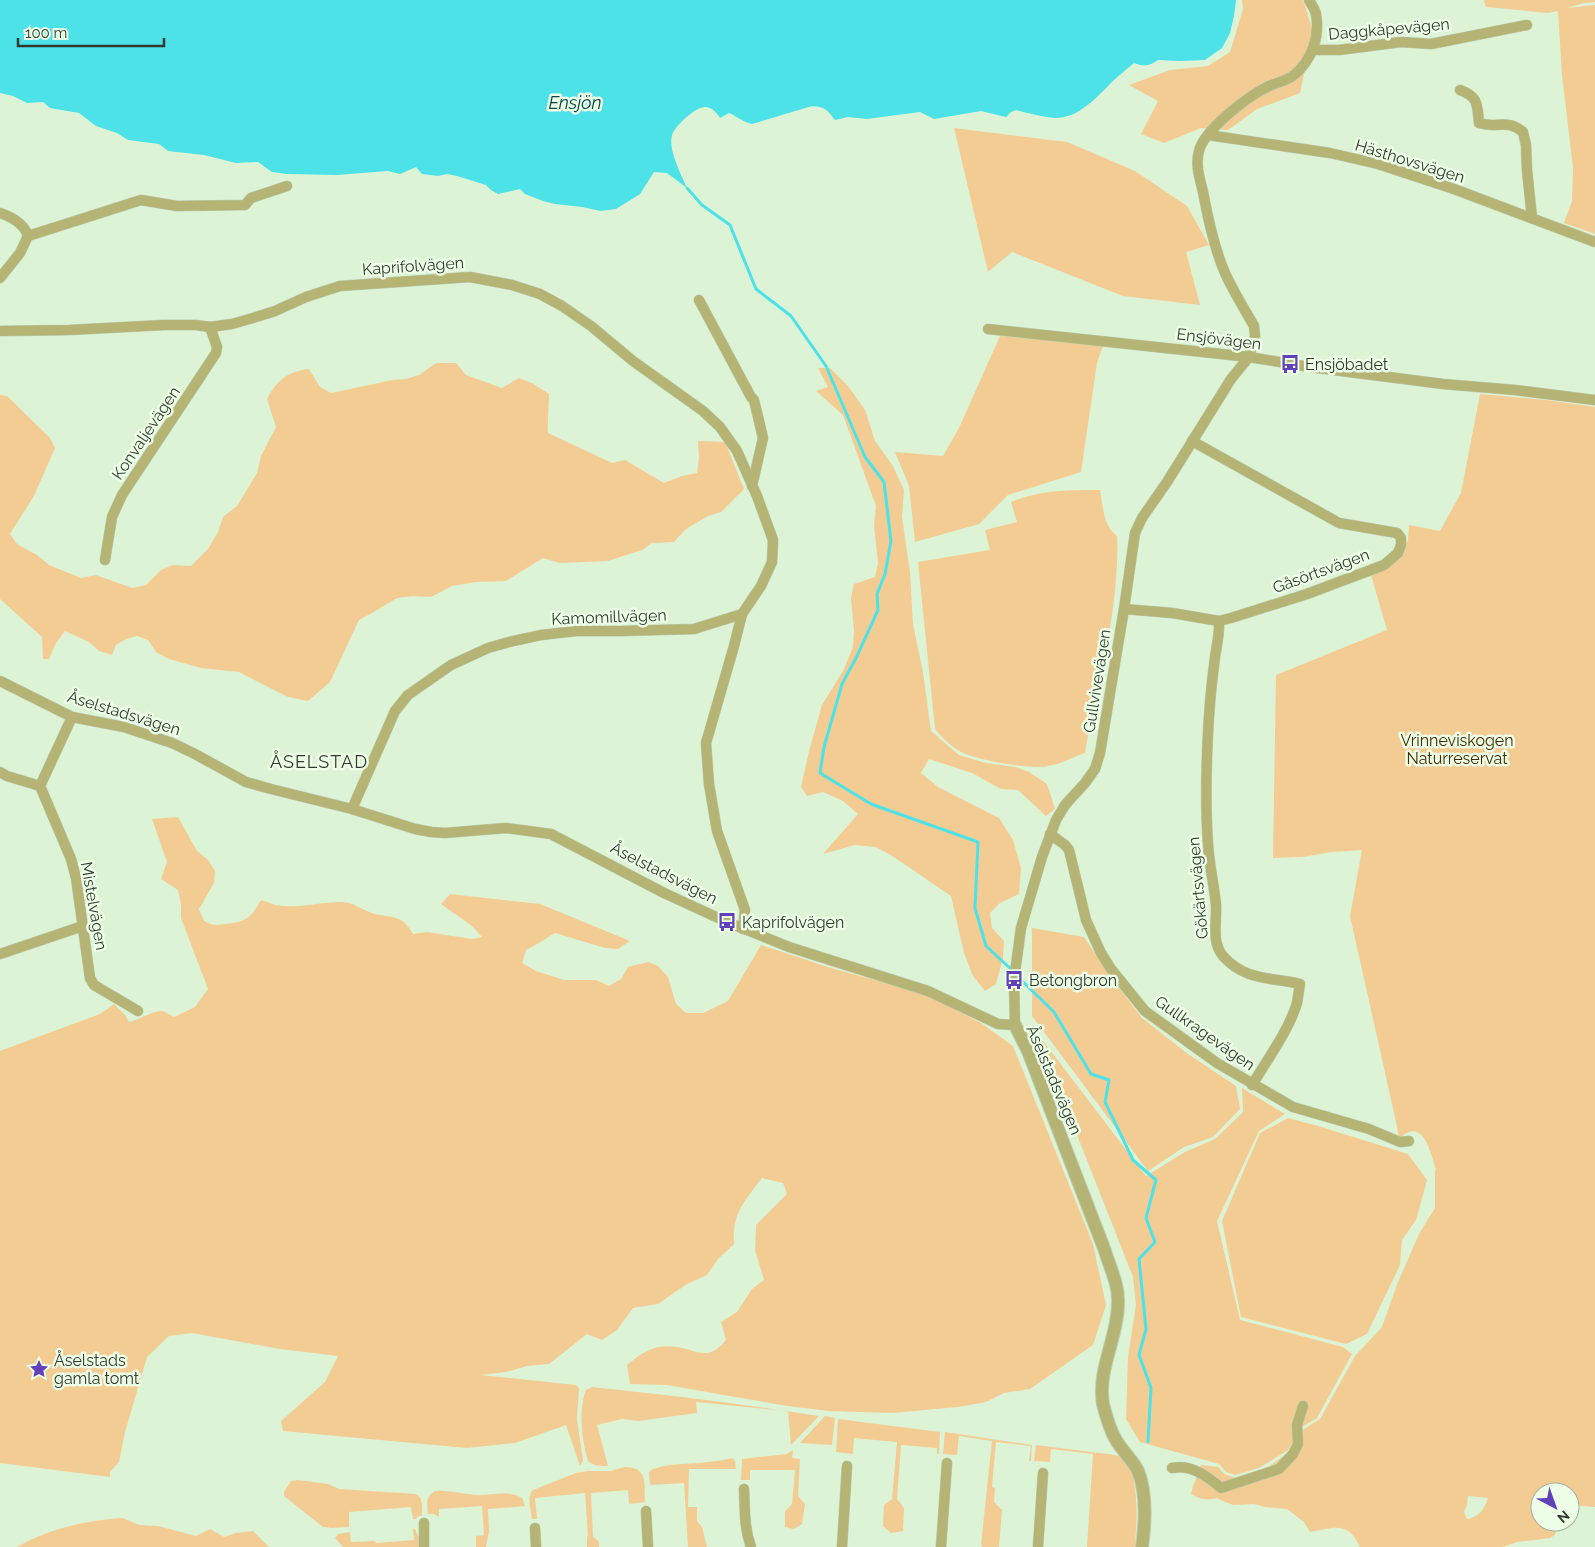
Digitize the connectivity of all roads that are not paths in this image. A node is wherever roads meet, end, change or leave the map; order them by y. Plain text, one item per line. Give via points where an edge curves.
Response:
1 (1309, 0) edge
2 (1527, 25) dead end
3 (1313, 50) junction
4 (1460, 90) dead end
5 (1208, 135) junction
6 (287, 186) dead end
7 (0, 213) edge
8 (1532, 218) junction
9 (28, 236) junction
10 (1595, 242) edge
11 (0, 278) edge
12 (699, 300) dead end
13 (210, 327) junction
14 (988, 329) dead end
15 (0, 331) edge
16 (1249, 357) junction
17 (1595, 400) edge
18 (1192, 441) junction
19 (752, 486) junction
20 (105, 560) dead end
21 (1124, 609) junction
22 (742, 614) junction
23 (1219, 621) junction
24 (0, 681) edge
25 (72, 717) junction
26 (0, 772) edge
27 (40, 786) junction
28 (352, 809) junction
29 (1050, 834) junction
30 (83, 926) junction
31 (743, 928) junction
32 (0, 954) edge
33 (138, 1012) dead end
34 (1015, 1026) junction
35 (1252, 1085) junction
36 (1410, 1141) dead end
37 (1303, 1406) dead end
38 (947, 1463) dead end
39 (846, 1466) dead end
40 (1172, 1468) dead end
41 (1043, 1473) dead end
42 (744, 1490) dead end
43 (646, 1511) dead end
44 (424, 1523) dead end
45 (535, 1528) dead end
46 (424, 1547) edge
47 (536, 1547) edge
48 (648, 1547) edge
49 (751, 1547) edge
50 (842, 1547) edge
51 (941, 1547) edge
52 (1038, 1547) edge
53 (1142, 1547) edge

1 - 3 street, Daggkåpevägen via 1316,13
2 - 3 street, Daggkåpevägen via 1431,44 1401,42
3 - 5 street, Daggkåpevägen via 1293,76 1267,87 1239,106
4 - 8 street via 1475,100 1479,123 1515,125 1523,132
5 - 8 street, Hästhovsvägen via 1330,153 1378,164
5 - 16 street, Daggkåpevägen via 1199,150 1199,176 1225,272 1254,326 1255,336
6 - 9 street via 252,198 245,205 178,206 141,200
7 - 9 street via 20,224
8 - 10 street, Hästhovsvägen
9 - 11 street via 20,253
12 - 19 street via 754,400 763,438
13 - 15 street, Kaprifolvägen via 164,325
13 - 19 street, Kaprifolvägen via 253,318 340,286 470,277 512,285 540,294 562,306 703,411 731,441
13 - 20 street, Konvaljevägen via 216,353 122,495 112,517
14 - 16 street, Ensjövägen
16 - 17 street, Ensjövägen via 1443,384
16 - 18 street, Gullvivevägen
18 - 21 street, Gullvivevägen via 1135,533
18 - 23 street, Gåsörtsvägen via 1339,523 1397,532 1401,538 1398,553 1384,565 1307,594
19 - 22 street, Kaprifolvägen via 773,540 772,562
21 - 23 street, Gåsörtsvägen
21 - 29 street, Gullvivevägen via 1095,769 1066,805
22 - 28 street, Kamomillvägen via 694,629 577,631 541,635 488,648 451,665 408,695 395,711
22 - 31 street, Kaprifolvägen via 706,743 717,831 745,910
23 - 35 street, Gökärtsvägen via 1206,780 1217,943 1222,955 1243,973 1300,984 1293,1014
24 - 25 street, Åselstadsvägen
25 - 27 street
25 - 28 street, Åselstadsvägen via 124,727 172,743 246,782
26 - 27 street
27 - 30 street, Mistelvägen via 71,859
28 - 31 street, Åselstadsvägen via 431,832 506,828 551,834 699,910
29 - 34 street, Gullvivevägen via 1021,928 1014,980
29 - 35 street, Gullkragevägen via 1069,850 1086,920 1101,953 1132,997 1145,1011 1194,1047
30 - 32 street
30 - 33 street, Mistelvägen via 94,985
31 - 34 street, Åselstadsvägen via 928,991 998,1024
34 - 53 street, Åselstadsvägen via 1028,1051 1116,1284 1116,1323 1103,1382 1103,1402 1116,1440 1138,1470 1145,1527
35 - 36 street, Gullkragevägen via 1293,1107 1400,1142
37 - 40 street via 1298,1444 1279,1469 1221,1488 1205,1475 1182,1466
38 - 51 street
39 - 50 street
41 - 52 street
42 - 49 street
43 - 48 street
44 - 46 street
45 - 47 street

